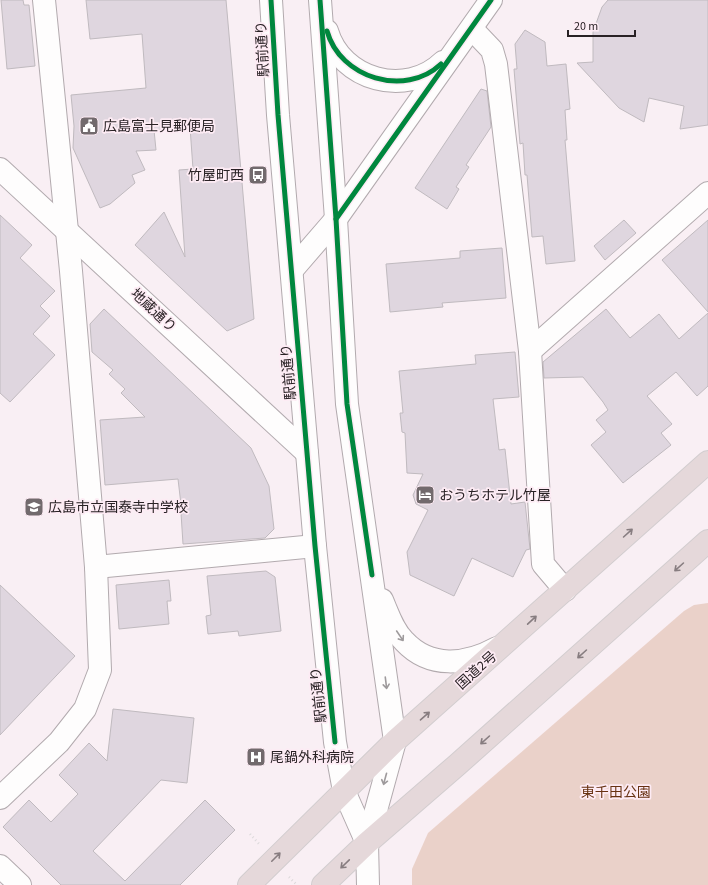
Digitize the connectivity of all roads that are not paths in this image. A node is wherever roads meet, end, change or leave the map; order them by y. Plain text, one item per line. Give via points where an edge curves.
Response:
1 (44, 0) edge
2 (271, 0) edge
3 (491, 0) edge
4 (321, 7) edge
5 (472, 28) junction
6 (456, 51) junction
7 (0, 169) edge
8 (708, 193) edge
9 (336, 219) junction
10 (67, 229) junction
11 (292, 270) junction
12 (530, 351) junction
13 (307, 453) junction
14 (708, 462) edge
15 (315, 546) junction
16 (704, 551) edge
17 (96, 567) junction
18 (372, 575) junction
19 (565, 590) junction
20 (507, 643) junction
21 (395, 741) junction
22 (344, 791) junction
23 (0, 798) edge
24 (367, 843) junction
25 (0, 866) edge
26 (20, 885) edge
27 (249, 885) edge
28 (324, 885) edge
29 (368, 885) edge

1 - 10 street
2 - 11 street, 駅前通り via 278,116
3 - 5 street
4 - 6 street via 330,43 349,66 376,80 405,82 434,71
4 - 9 street
5 - 6 street
5 - 12 street via 492,50 496,64
6 - 9 street
7 - 10 street, 地蔵通り
8 - 12 street
9 - 11 street
9 - 18 street via 347,404
10 - 13 street, 地蔵通り
10 - 17 street
11 - 13 street, 駅前通り
12 - 19 street via 543,564
13 - 15 street, 駅前通り
19 -> 14 highway, 国道2号
15 - 17 street
15 - 22 street, 駅前通り via 335,742
16 -> 24 highway
17 - 23 street via 100,670 85,709 59,742
18 -> 20 street via 389,619 404,641 426,657 453,663 479,658
18 -> 21 street
20 -> 19 highway, 国道2号
21 -> 20 highway, 国道2号
21 - 22 highway, 国道2号
21 -> 24 street
22 - 24 street, 駅前通り
27 -> 22 highway, 国道2号
24 -> 28 highway
24 - 29 street
25 - 26 street

